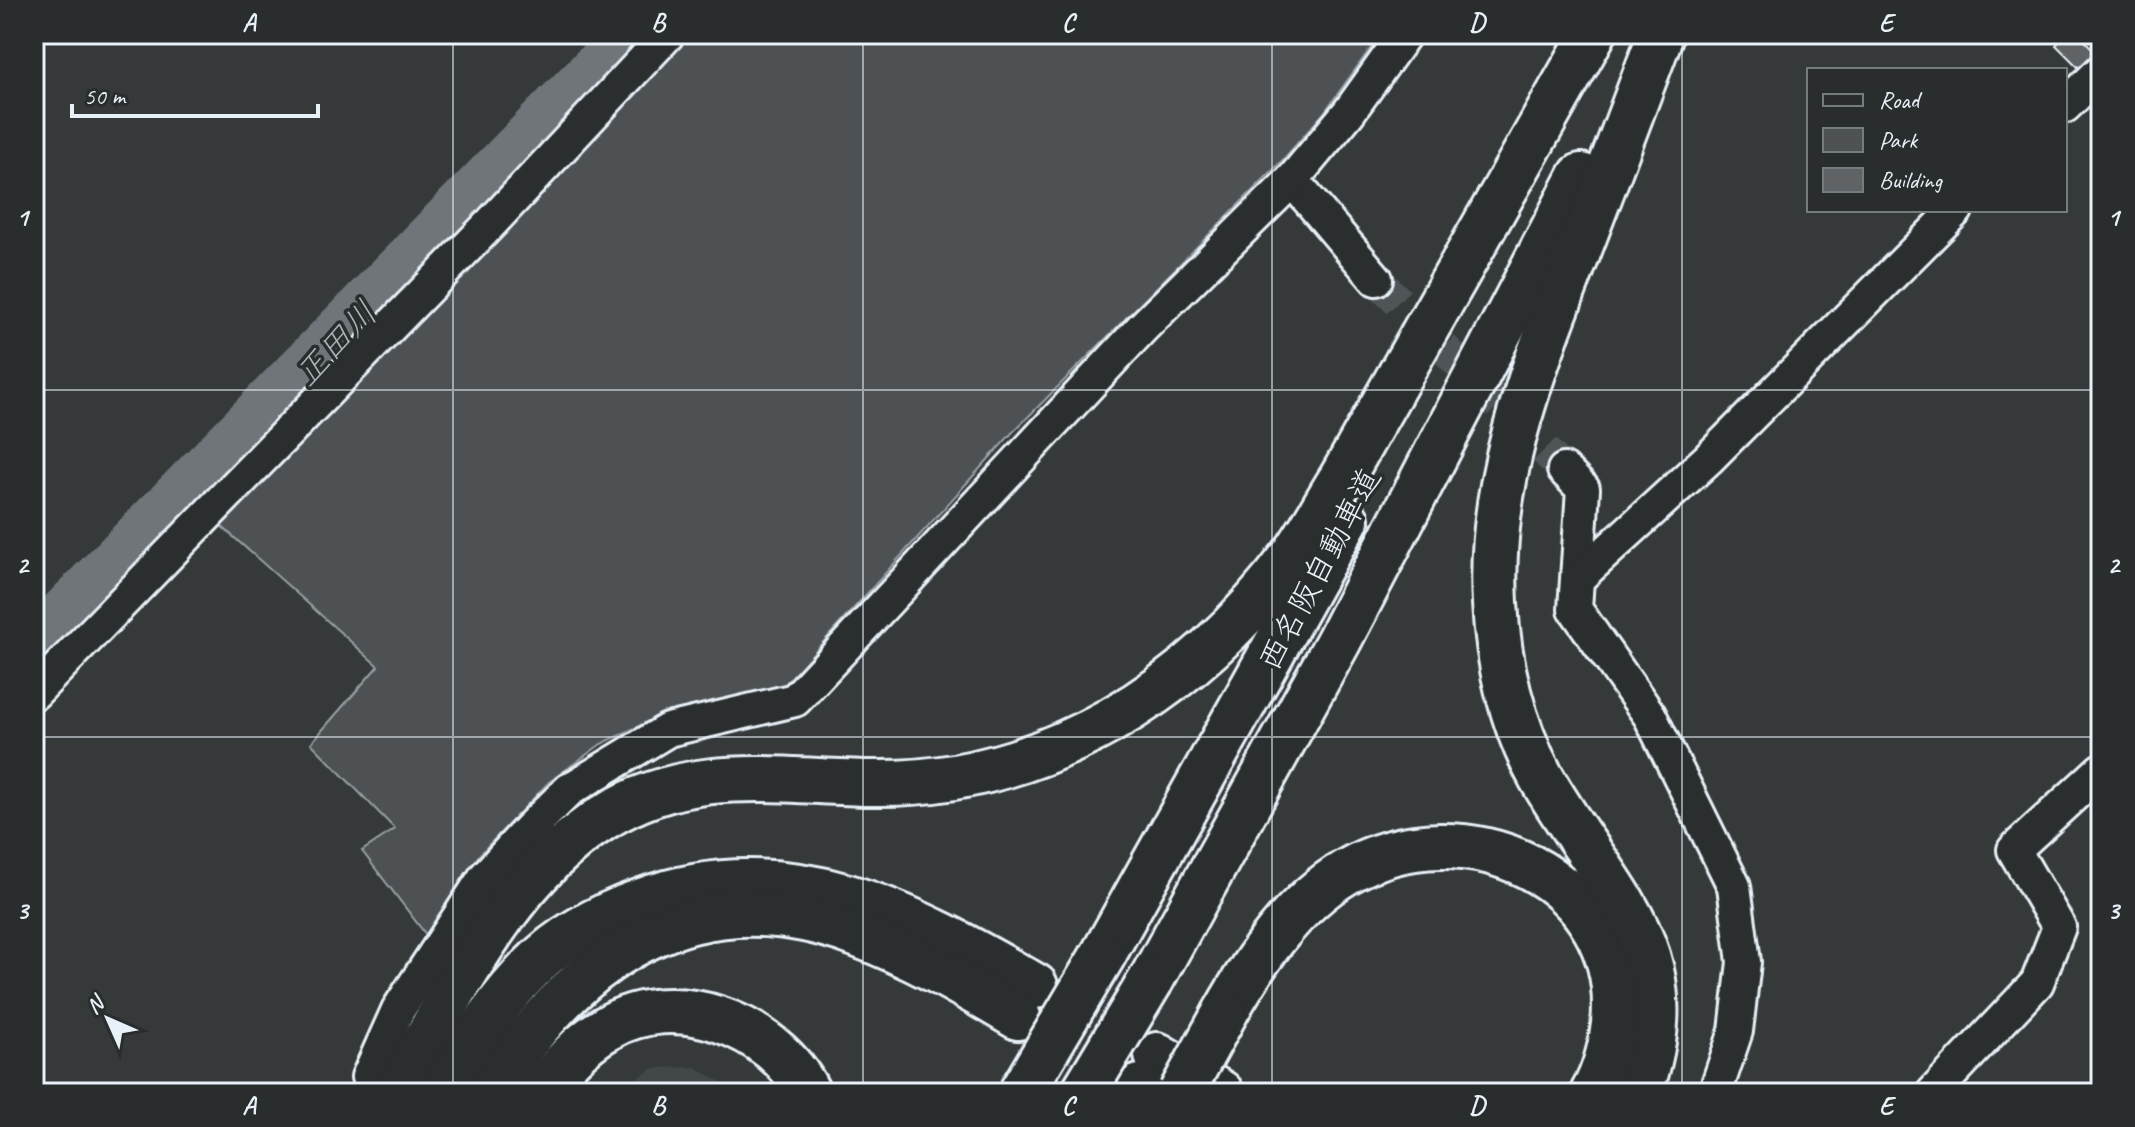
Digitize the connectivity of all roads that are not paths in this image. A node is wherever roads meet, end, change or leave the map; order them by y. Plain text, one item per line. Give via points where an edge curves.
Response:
1 (668, 34) edge
2 (1405, 34) edge
3 (1594, 34) edge
4 (1651, 34) edge
5 (1661, 34) edge
6 (2101, 71) edge
7 (2067, 104) edge
8 (1292, 180) junction
9 (1954, 212) edge
10 (1376, 279) tunnel mouth
11 (1564, 470) tunnel mouth
12 (1579, 577) junction
13 (34, 693) edge
14 (2101, 770) edge
15 (1157, 1082) edge
16 (381, 1085) edge
17 (441, 1093) edge
18 (490, 1093) edge
19 (542, 1093) edge
20 (808, 1093) edge
21 (1021, 1093) edge
22 (1083, 1093) edge
23 (1221, 1093) edge
24 (1593, 1093) edge
25 (1639, 1093) edge
26 (1715, 1093) edge
27 (1933, 1093) edge

1 - 13 street
2 - 8 street
3 - 16 highway via 1304,538 1252,606 1203,655 1149,698 1088,735 1022,763 897,783 696,780 644,796 601,819 522,892
3 - 21 highway, 西名阪自動車道, bridge via 1461,304 1301,604
4 - 22 highway, 西名阪自動車道, bridge via 1338,642
5 - 25 highway via 1532,370 1507,454 1494,551 1499,649 1522,736 1539,773 1627,905 1644,943 1656,1022 1651,1063
6 - 7 street
8 - 10 street
8 - 16 street via 1142,328 795,700 668,730 569,790 485,877 398,1010
9 - 12 street via 1708,459
11 - 12 street via 1583,489
12 - 26 street via 1575,609 1650,716 1734,886 1744,962 1736,1031
14 - 27 street via 2014,850 2059,927 2037,983
15 - 23 highway
15 - 24 highway, bridge via 1225,1013 1248,972 1307,902 1346,872 1393,851 1436,844 1476,846 1544,875 1574,899 1597,932 1611,966 1616,1005 1612,1044
17 - 18 highway via 509,991 564,939 630,905 711,883 751,880 827,889 910,920 1027,1002 953,979 853,933 766,916 681,923 640,939 573,985 543,1016
19 - 20 highway via 575,1052 608,1026 649,1012 694,1013 735,1024 774,1050

